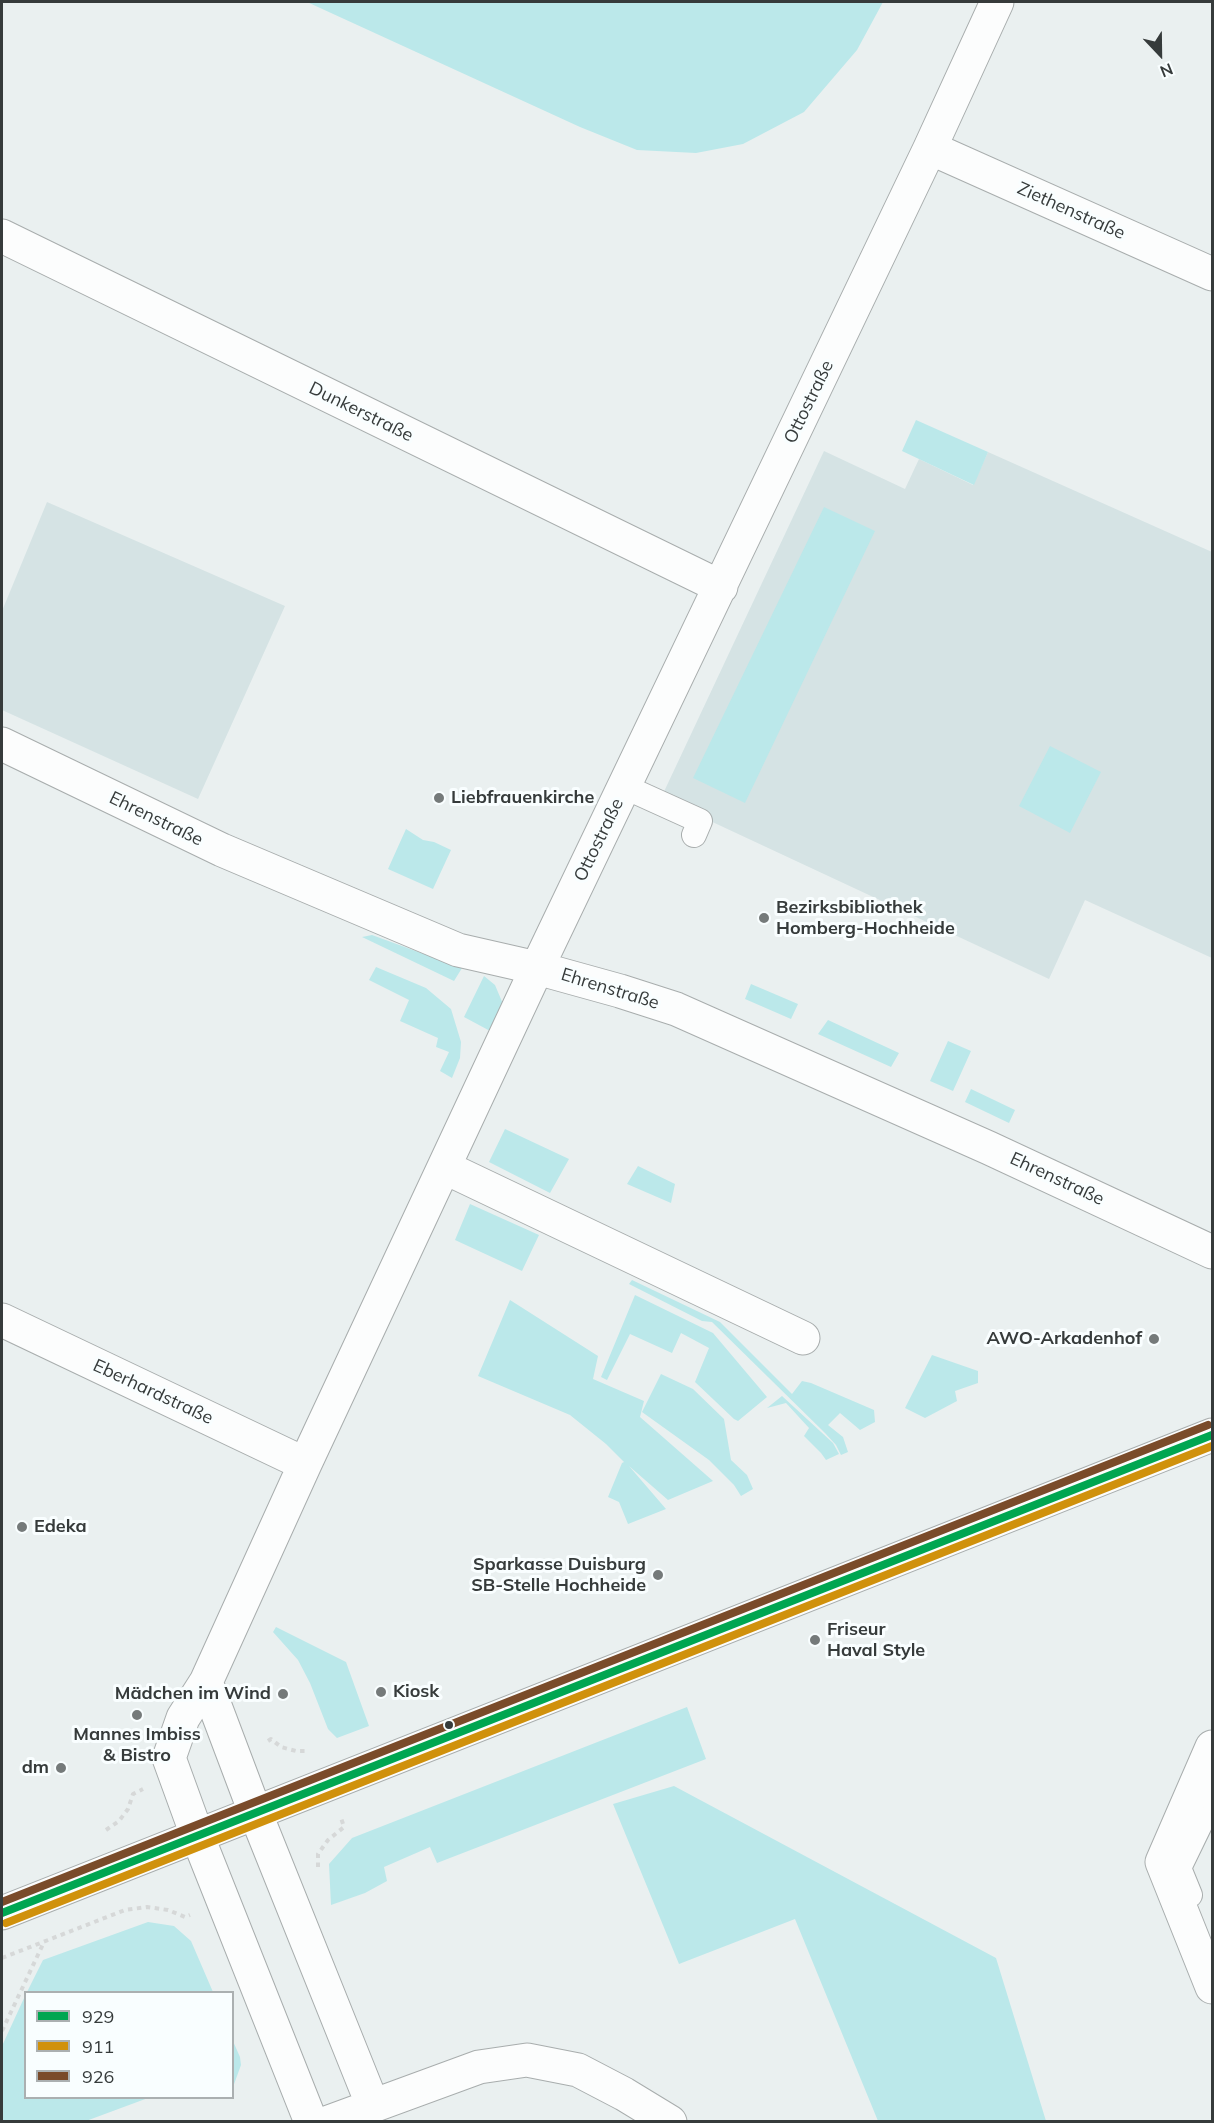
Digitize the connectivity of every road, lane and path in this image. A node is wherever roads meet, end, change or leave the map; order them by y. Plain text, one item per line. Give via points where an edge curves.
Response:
1 (997, 2) edge
2 (930, 148) junction
3 (2, 236) edge
4 (1212, 274) edge
5 (721, 587) junction
6 (2, 744) edge
7 (625, 787) junction
8 (694, 835) dead end
9 (537, 968) junction
10 (444, 1167) junction
11 (1212, 1252) edge
12 (2, 1320) edge
13 (803, 1338) dead end
14 (1212, 1434) edge
15 (305, 1464) junction
16 (206, 1682) junction
17 (271, 1739) dead end
18 (1212, 1747) edge
19 (316, 1751) dead end
20 (133, 1794) dead end
21 (1212, 1800) edge
22 (255, 1812) junction
23 (344, 1827) dead end
24 (105, 1831) dead end
25 (197, 1835) junction
26 (318, 1867) dead end
27 (2, 1912) edge
28 (184, 1917) dead end
29 (45, 1942) junction
30 (1212, 1952) edge
31 (2, 1958) edge
32 (1212, 1987) edge
33 (2, 2031) edge
34 (373, 2106) junction
35 (311, 2121) edge
36 (329, 2121) edge
37 (669, 2121) edge

1 - 2 street, Ottostraße
2 - 4 street, Ziethenstraße
2 - 5 street, Ottostraße
3 - 5 street, Dunkerstraße
5 - 7 street, Ottostraße
6 - 9 street, Ehrenstraße via 222,850 458,950
7 - 8 street via 700,821
7 - 9 street, Ottostraße
9 - 10 street, Ottostraße
9 - 11 street, Ehrenstraße via 676,1009
10 - 13 street
10 - 15 street, Ottostraße
12 - 15 street, Eberhardstraße
14 - 22 street
15 - 16 street, Ottostraße
16 - 22 street
16 - 25 street, Ottostraße via 183,1718 169,1758
17 - 19 path via 281,1748
18 - 32 street via 1162,1862
20 - 24 path via 119,1821
21 - 30 street via 1179,1868
22 - 25 street
22 - 34 street
23 - 26 path via 318,1854
25 - 27 street
25 - 35 street, Ottostraße
28 - 29 path via 147,1906 125,1910
29 - 31 path
29 - 33 path
34 - 36 street
34 - 37 street via 479,2067 527,2060 578,2070

